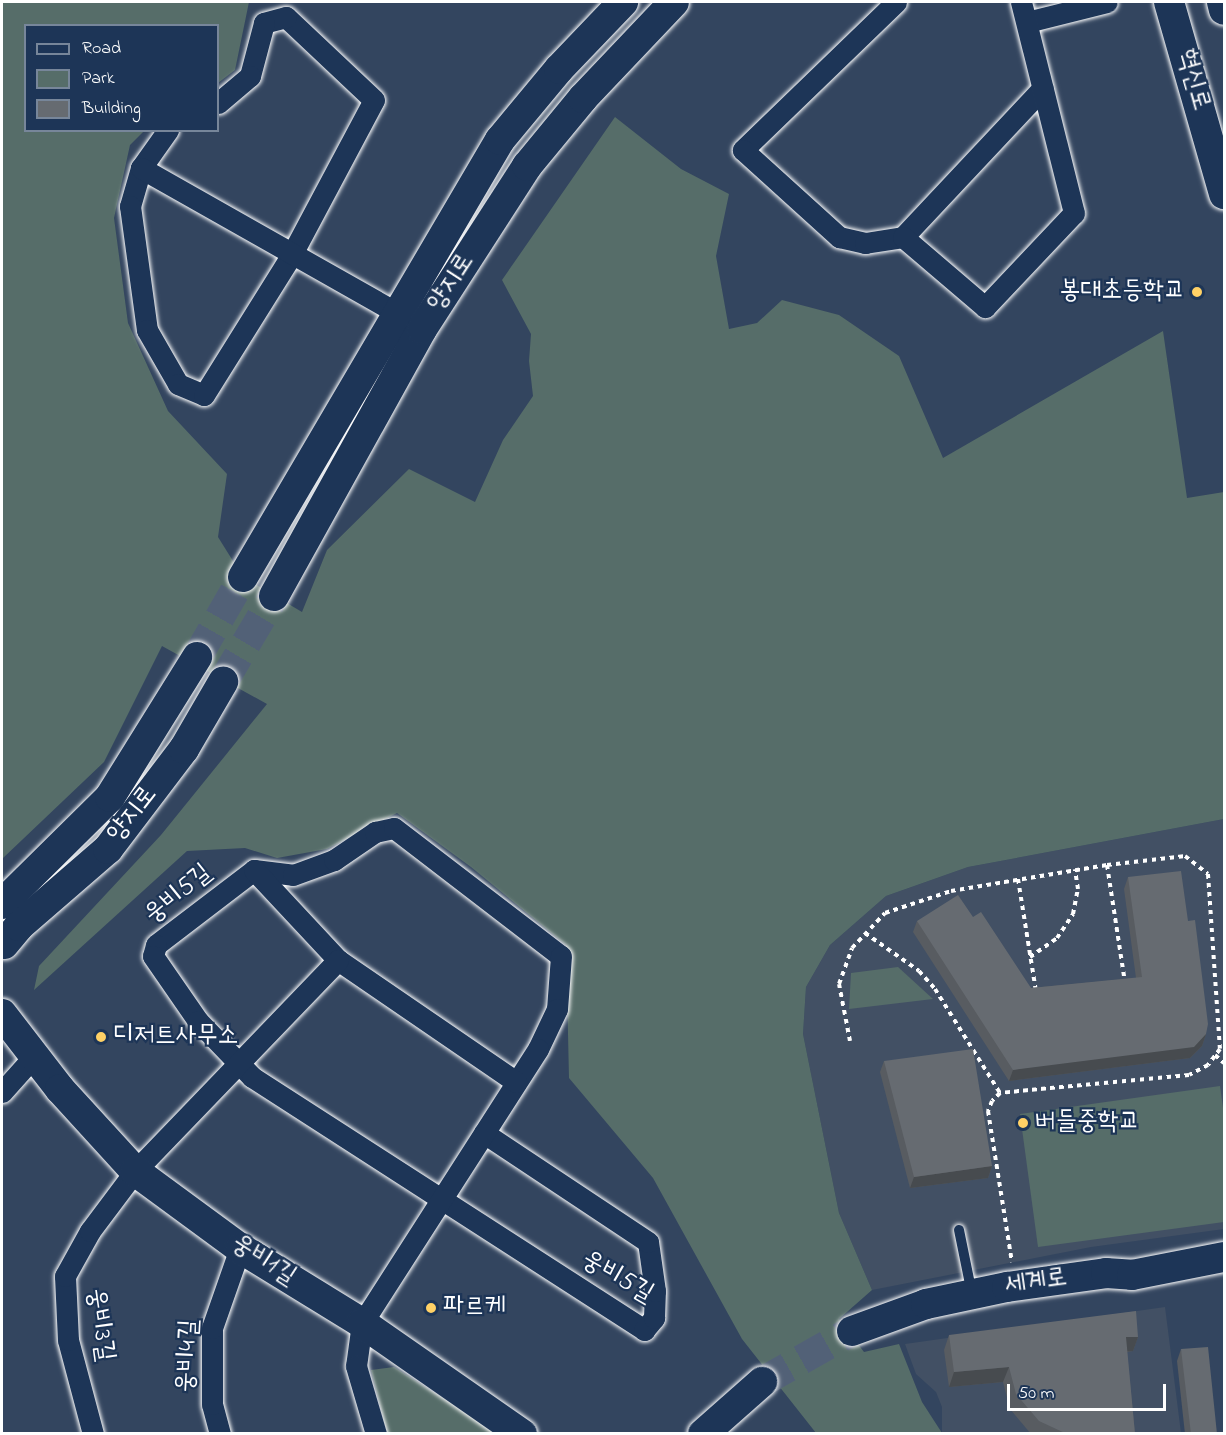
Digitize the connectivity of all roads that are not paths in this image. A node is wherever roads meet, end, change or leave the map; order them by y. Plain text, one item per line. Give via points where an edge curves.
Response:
1 (622, 2) edge
2 (674, 2) edge
3 (896, 2) edge
4 (1107, 2) edge
5 (1169, 2) edge
6 (1222, 2) edge
7 (1224, 10) edge
8 (1024, 12) edge
9 (1043, 88) junction
10 (219, 102) edge
11 (167, 132) edge
12 (141, 168) junction
13 (1224, 194) edge
14 (903, 237) junction
15 (292, 254) junction
16 (397, 313) junction
17 (422, 329) junction
18 (243, 577) tunnel mouth
19 (274, 596) tunnel mouth
20 (197, 657) tunnel mouth
21 (222, 682) tunnel mouth
22 (254, 870) junction
23 (6, 936) edge
24 (338, 960) junction
25 (2, 994) edge
26 (2, 1014) edge
27 (36, 1053) junction
28 (238, 1066) junction
29 (516, 1082) junction
30 (2, 1092) edge
31 (484, 1133) junction
32 (135, 1171) junction
33 (442, 1202) junction
34 (959, 1230) dead end
35 (240, 1248) junction
36 (1224, 1257) edge
37 (972, 1294) junction
38 (362, 1323) junction
39 (852, 1330) tunnel mouth
40 (762, 1382) tunnel mouth
41 (93, 1434) edge
42 (220, 1434) edge
43 (376, 1434) edge
44 (522, 1434) edge
45 (703, 1434) edge

1 - 16 street, 양지로 via 500,140
2 - 17 street, 양지로 via 554,130
3 - 14 street via 743,150 839,237 865,243
4 - 8 street
5 - 13 street, 혁신로
6 - 7 street
8 - 9 street
9 - 14 street
9 - 14 street via 1074,213 985,308
10 - 15 street via 250,76 264,22 286,17 374,100
11 - 12 street
12 - 15 street
12 - 15 street via 130,206 147,330 178,384 204,394
15 - 16 street
16 - 17 street
16 - 18 street, 양지로
17 - 19 street, 양지로
20 - 23 street, 양지로 via 110,797
21 - 23 street, 양지로 via 184,749 108,849
22 - 24 street, 웅비5길
22 - 28 street, 웅비5길 via 156,945 153,956 198,1021
22 - 29 street via 293,875 334,860 375,832 394,828 561,956 557,1009 538,1049
24 - 28 street
24 - 29 street, 웅비5길
25 - 27 street via 31,1032
26 - 27 street
27 - 30 street
27 - 32 street, 웅비1길 via 60,1089
28 - 32 street
28 - 33 street, 웅비5길
29 - 31 street
31 - 33 street
31 - 33 street, 웅비5길 via 648,1242 655,1291 654,1318 644,1330
32 - 35 street, 웅비1길
32 - 41 street, 웅비3길 via 90,1231 65,1276 68,1340
33 - 38 street
34 - 37 lane
35 - 38 street, 웅비1길
35 - 42 street, 웅비4길 via 212,1328 212,1404
36 - 37 street, 세계로 via 1132,1275 1107,1273
37 - 39 street, 세계로 via 926,1304
38 - 43 street via 356,1366
38 - 44 street, 웅비1길
40 - 45 street

